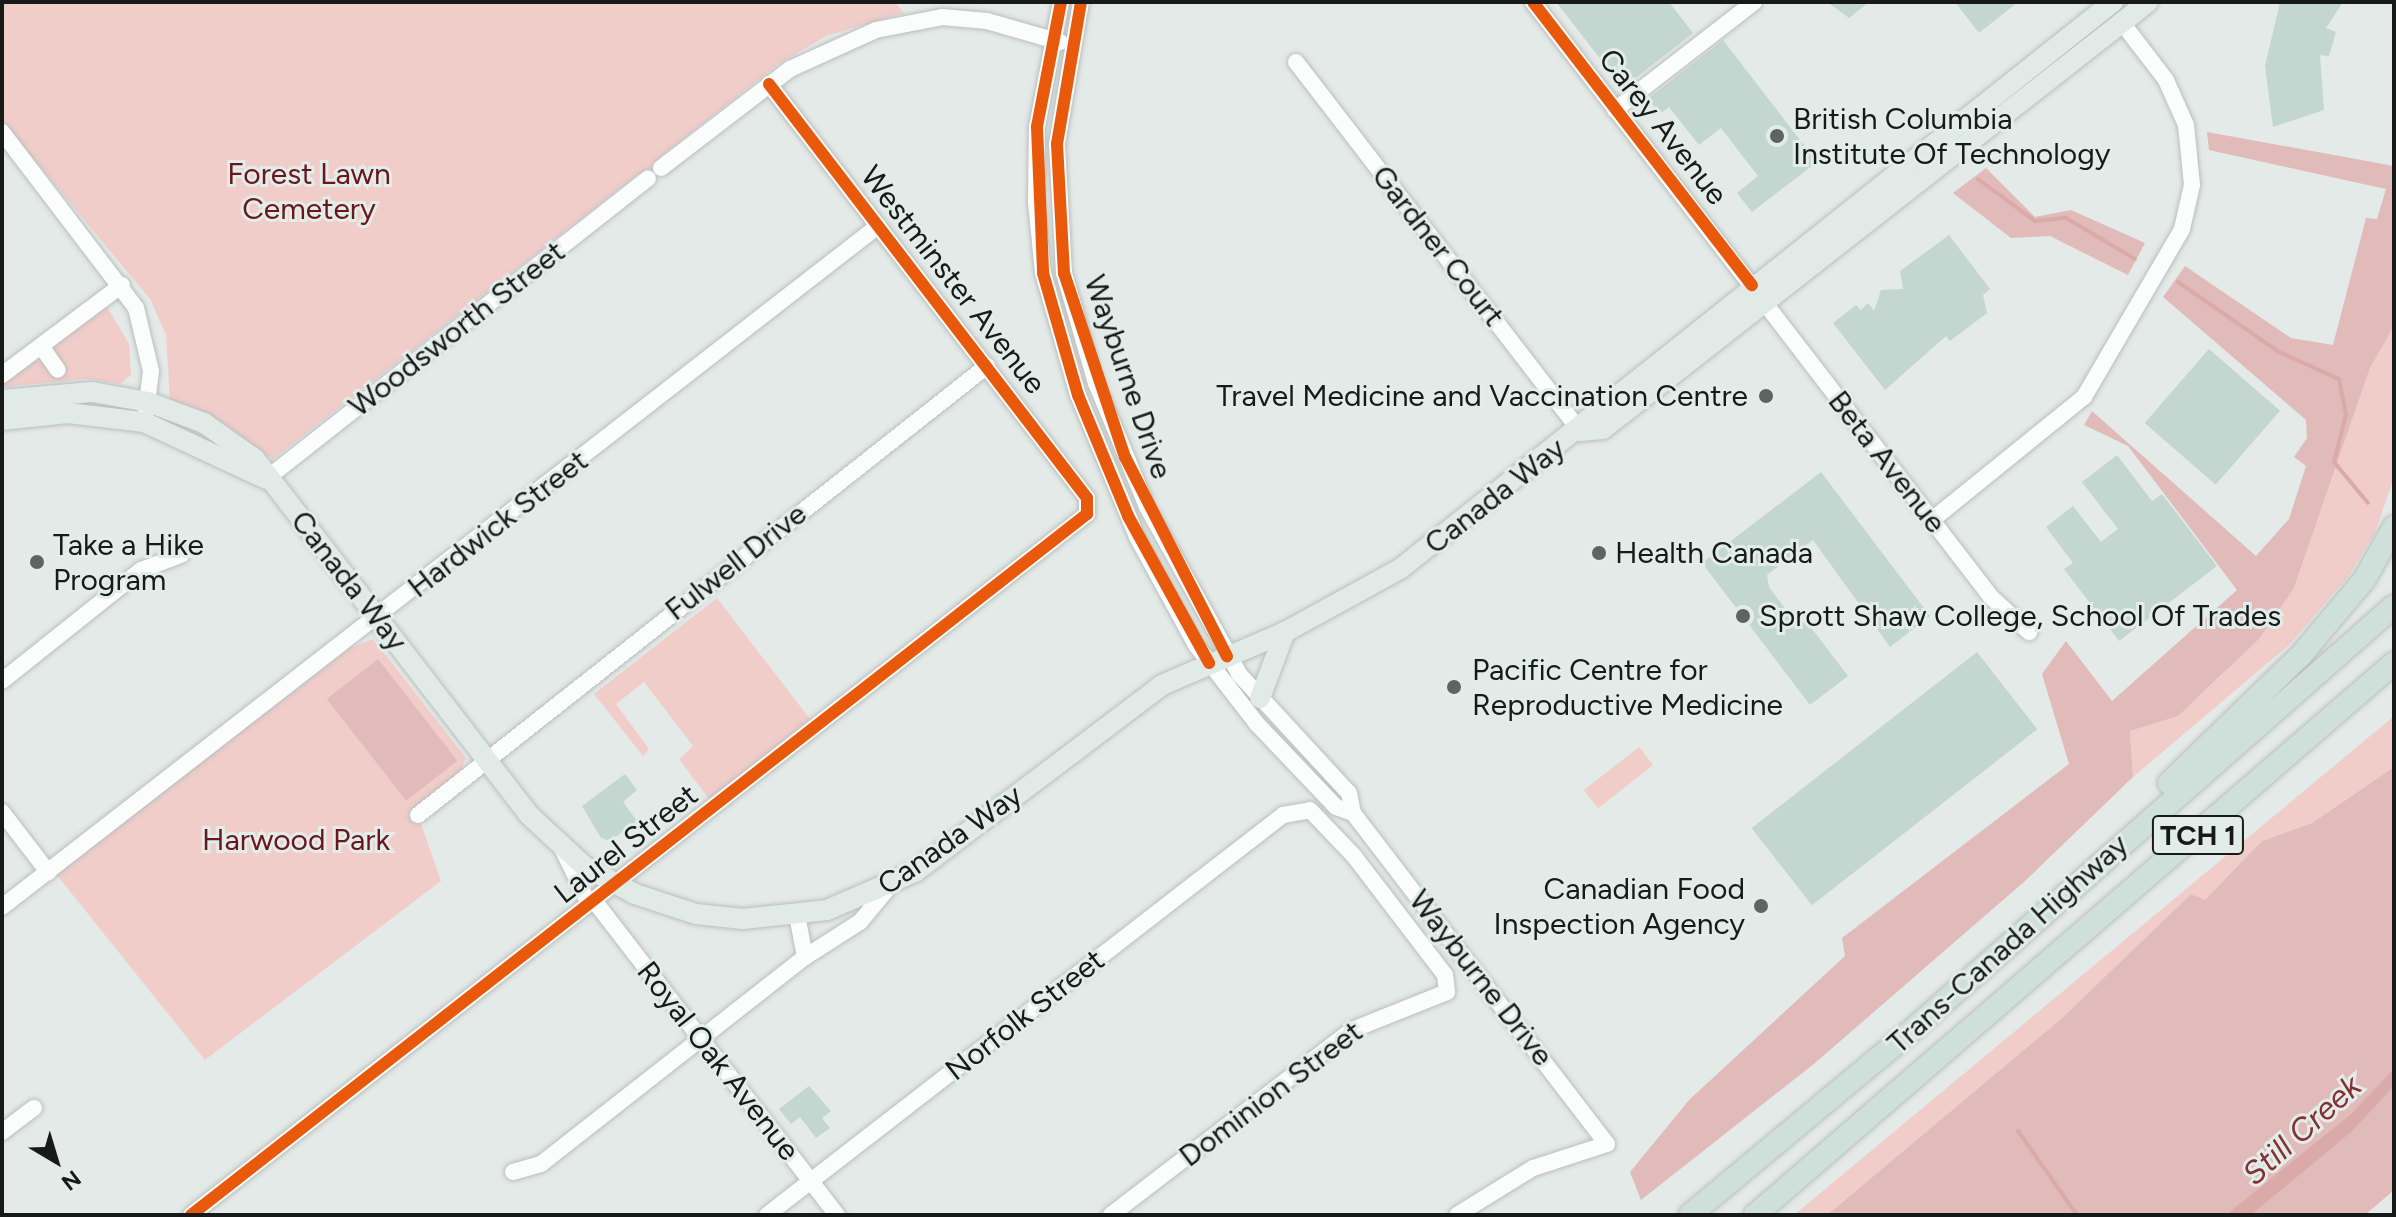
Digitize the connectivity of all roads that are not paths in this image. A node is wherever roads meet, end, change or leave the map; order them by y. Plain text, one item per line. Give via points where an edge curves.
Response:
1 (1061, 2) edge
2 (1081, 2) edge
3 (1533, 2) edge
4 (1754, 2) edge
5 (2113, 2) edge
6 (2148, 2) edge
7 (944, 10) edge
8 (2123, 24) junction
9 (1052, 37) junction
10 (1070, 47) junction
11 (1296, 62) dead end
12 (769, 84) junction
13 (1615, 110) junction
14 (2, 132) edge
15 (878, 226) junction
16 (1043, 273) junction
17 (1064, 273) junction
18 (122, 285) junction
19 (1752, 285) junction
20 (1765, 302) junction
21 (41, 346) junction
22 (987, 366) junction
23 (58, 370) dead end
24 (2, 375) edge
25 (2, 400) edge
26 (146, 412) junction
27 (2, 420) edge
28 (1580, 431) junction
29 (266, 479) junction
30 (1089, 510) joint
31 (1932, 520) junction
32 (2394, 527) edge
33 (181, 555) dead end
34 (2394, 606) edge
35 (378, 619) junction
36 (1285, 632) junction
37 (2029, 632) dead end
38 (1218, 660) junction
39 (2394, 663) edge
40 (2, 681) edge
41 (1260, 698) junction
42 (487, 760) junction
43 (2, 812) edge
44 (1353, 813) junction
45 (418, 815) dead end
46 (1283, 815) joint
47 (561, 846) junction
48 (48, 872) junction
49 (2082, 879) junction
50 (617, 885) junction
51 (888, 888) junction
52 (593, 905) junction
53 (2, 907) edge
54 (797, 915) junction
55 (805, 957) junction
56 (701, 1038) junction
57 (34, 1108) dead end
58 (2, 1132) edge
59 (513, 1172) dead end
60 (811, 1181) junction
61 (191, 1215) edge
62 (767, 1215) edge
63 (837, 1215) edge
64 (1111, 1215) edge
65 (1457, 1215) edge
66 (1690, 1215) edge
67 (1755, 1215) edge

1 - 9 street, Wayburne Drive
2 - 10 street, Wayburne Drive
3 - 13 street, Carey Avenue
4 - 13 street
5 - 19 main road, Canada Way
6 - 8 main road, Canada Way
7 - 9 street, Woodsworth Street
7 - 12 street, Woodsworth Street via 848,39
8 - 20 main road, Canada Way
8 - 31 street via 2173,91 2186,125 2192,185 2178,239 2084,397
9 - 10 street, Woodsworth Street
9 - 16 street, Wayburne Drive via 1036,141
10 - 17 street, Wayburne Drive via 1056,160
11 - 28 street, Gardner Court
12 - 15 street, Westminster Avenue
12 - 29 street, Woodsworth Street
13 - 19 street, Carey Avenue
14 - 18 street
15 - 22 street, Westminster Avenue
15 - 35 street, Hardwick Street
16 - 17 street, Wayburne Drive
16 - 38 street, Wayburne Drive via 1063,351 1157,576
17 - 38 street, Wayburne Drive via 1125,457
18 - 21 street
18 - 26 street via 144,327 151,371
19 - 20 street, Beta Avenue
19 - 28 main road, Canada Way via 1590,413
20 - 28 main road, Canada Way via 1603,429
20 - 31 street, Beta Avenue
21 - 23 street
21 - 24 street
22 - 30 street, Westminster Avenue via 1087,498
22 - 42 street, Fulwell Drive
25 - 26 main road, Canada Way via 92,392
26 - 27 main road, Canada Way
26 - 29 main road, Canada Way via 224,436 255,459
28 - 36 main road, Canada Way via 1400,569
29 - 35 main road, Canada Way
30 - 50 street, Laurel Street
31 - 37 street, Beta Avenue via 2004,613
32 - 49 highway via 2364,580 2301,655
33 - 40 street via 141,570
34 - 49 highway, Trans-Canada Highway / TCH 1
35 - 42 main road, Canada Way
35 - 48 street, Hardwick Street
36 - 38 main road, Canada Way
36 - 41 main road
38 - 41 street, Wayburne Drive
38 - 44 street, Wayburne Drive via 1313,783 1336,807
38 - 51 main road, Canada Way via 1162,685
39 - 67 highway, Trans-Canada Highway / TCH 1
41 - 44 street, Wayburne Drive via 1349,793
42 - 45 street, Fulwell Drive
42 - 47 main road, Canada Way
43 - 48 street
44 - 65 street, Wayburne Drive via 1607,1144 1533,1168
46 - 60 street, Norfolk Street
46 - 64 street, Dominion Street via 1310,810 1337,836 1445,975 1443,995 1352,1030
47 - 50 main road, Canada Way
47 - 52 street, Royal Oak Avenue
48 - 53 street, Hardwick Street
49 - 66 highway, Trans-Canada Highway / TCH 1
50 - 52 street, Laurel Street
50 - 54 main road, Canada Way via 696,914
51 - 54 main road, Canada Way
51 - 55 street via 860,922
52 - 56 street, Royal Oak Avenue
52 - 61 street, Laurel Street
54 - 55 street
55 - 56 street
56 - 59 street via 541,1164
56 - 60 street, Royal Oak Avenue
57 - 58 street
60 - 62 street, Norfolk Street
60 - 63 street, Royal Oak Avenue

